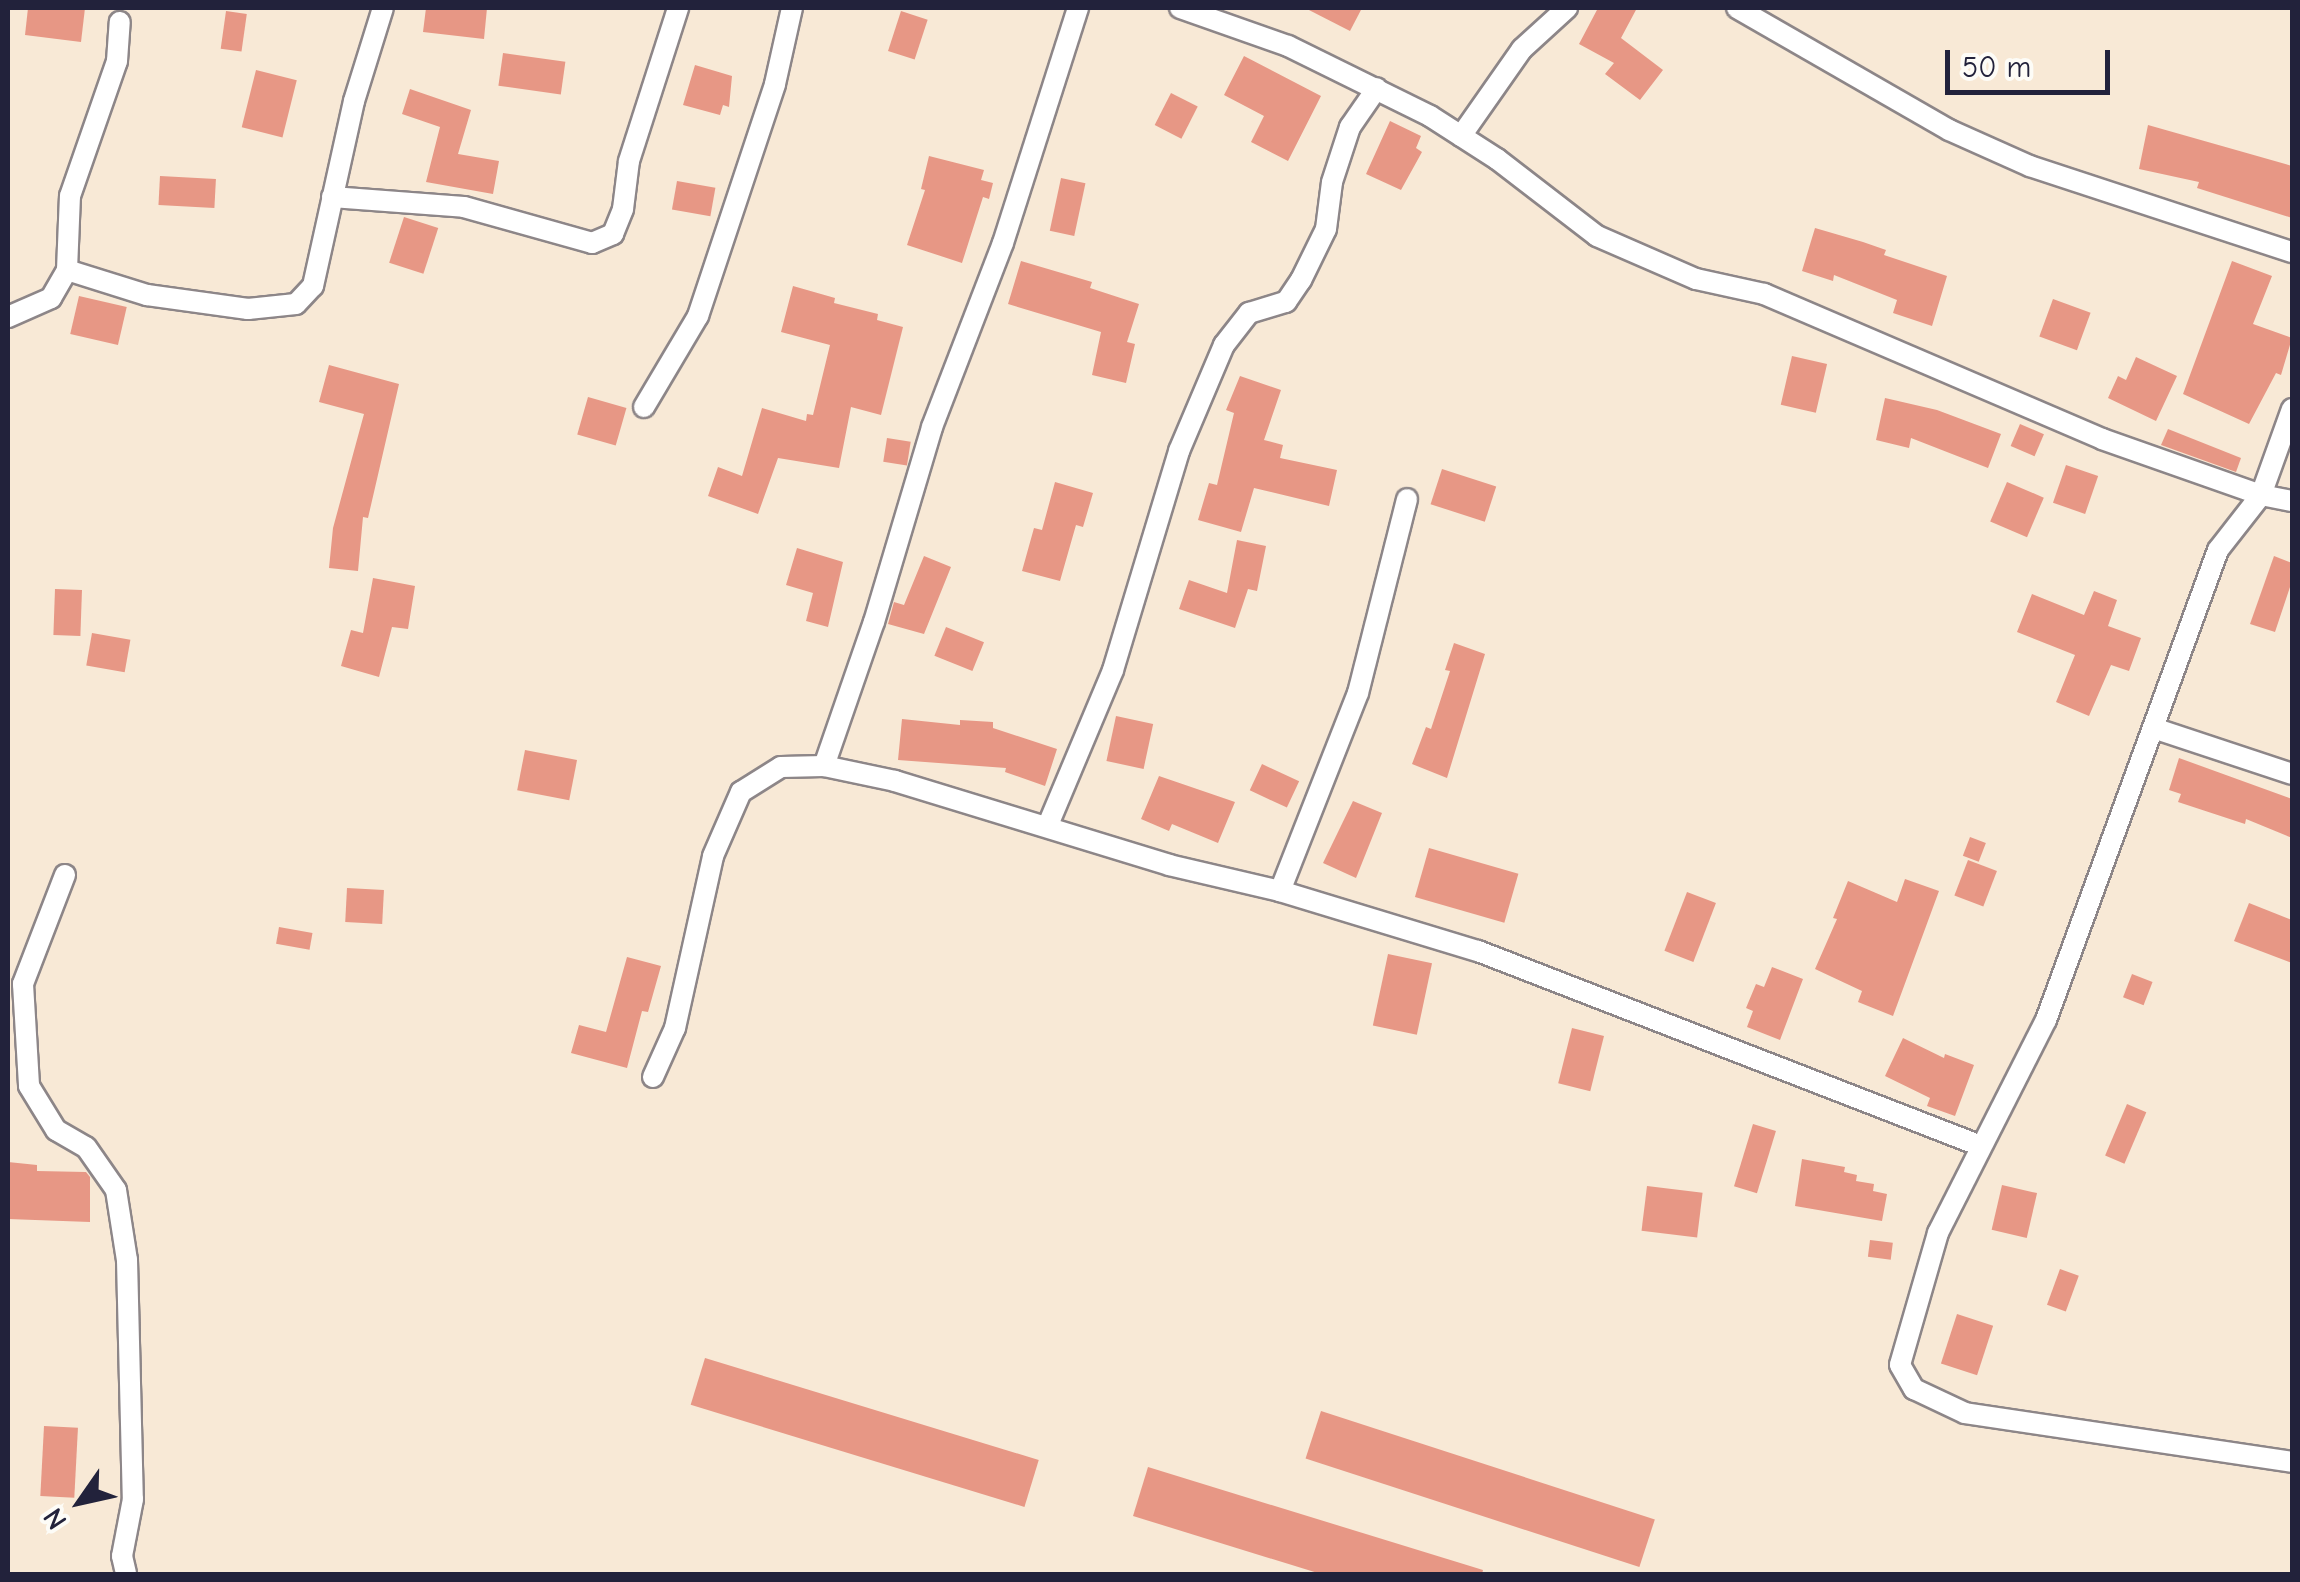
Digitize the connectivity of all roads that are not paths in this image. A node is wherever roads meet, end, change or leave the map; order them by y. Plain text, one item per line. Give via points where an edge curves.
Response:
1 (383, 8) edge
2 (678, 8) edge
3 (792, 8) edge
4 (1078, 8) edge
5 (1180, 8) edge
6 (1567, 8) edge
7 (1737, 8) edge
8 (120, 22) dead end
9 (1377, 88) junction
10 (1461, 136) junction
11 (332, 198) junction
12 (2292, 252) edge
13 (67, 270) junction
14 (8, 317) edge
15 (644, 408) dead end
16 (2292, 409) edge
17 (2261, 496) junction
18 (1407, 500) dead end
19 (2292, 501) edge
20 (2156, 729) junction
21 (824, 766) junction
22 (2292, 774) edge
23 (1048, 825) junction
24 (65, 875) dead end
25 (1280, 891) junction
26 (653, 1077) dead end
27 (1981, 1146) junction
28 (2292, 1462) edge
29 (126, 1574) edge

1 - 11 street
2 - 11 street via 613,234 592,243 464,206
3 - 15 street via 698,316
4 - 21 street
5 - 9 street via 1288,46
6 - 10 street via 1522,49
7 - 12 street via 1949,130 2030,166
8 - 13 street via 117,61 70,196
9 - 10 street
9 - 23 street via 1350,127 1326,228 1301,280 1286,302 1249,314 1224,344 1180,450 1114,670
10 - 17 street via 1597,236 1696,279 1764,294 2102,439
11 - 13 street via 313,286 296,304 248,309 164,297
13 - 14 street via 51,298
16 - 17 street
17 - 19 street
17 - 20 street via 2218,550
18 - 25 street via 1358,693
20 - 22 street
20 - 27 street via 2046,1020
21 - 23 street
21 - 26 street via 781,766 741,792 713,856 675,1028
23 - 25 street via 1169,865
24 - 29 street via 23,984 29,1086 56,1130 86,1147 116,1190 128,1260 133,1499 122,1556
25 - 27 street via 1478,952
27 - 28 street via 1938,1233 1900,1365 1914,1389 1966,1413

